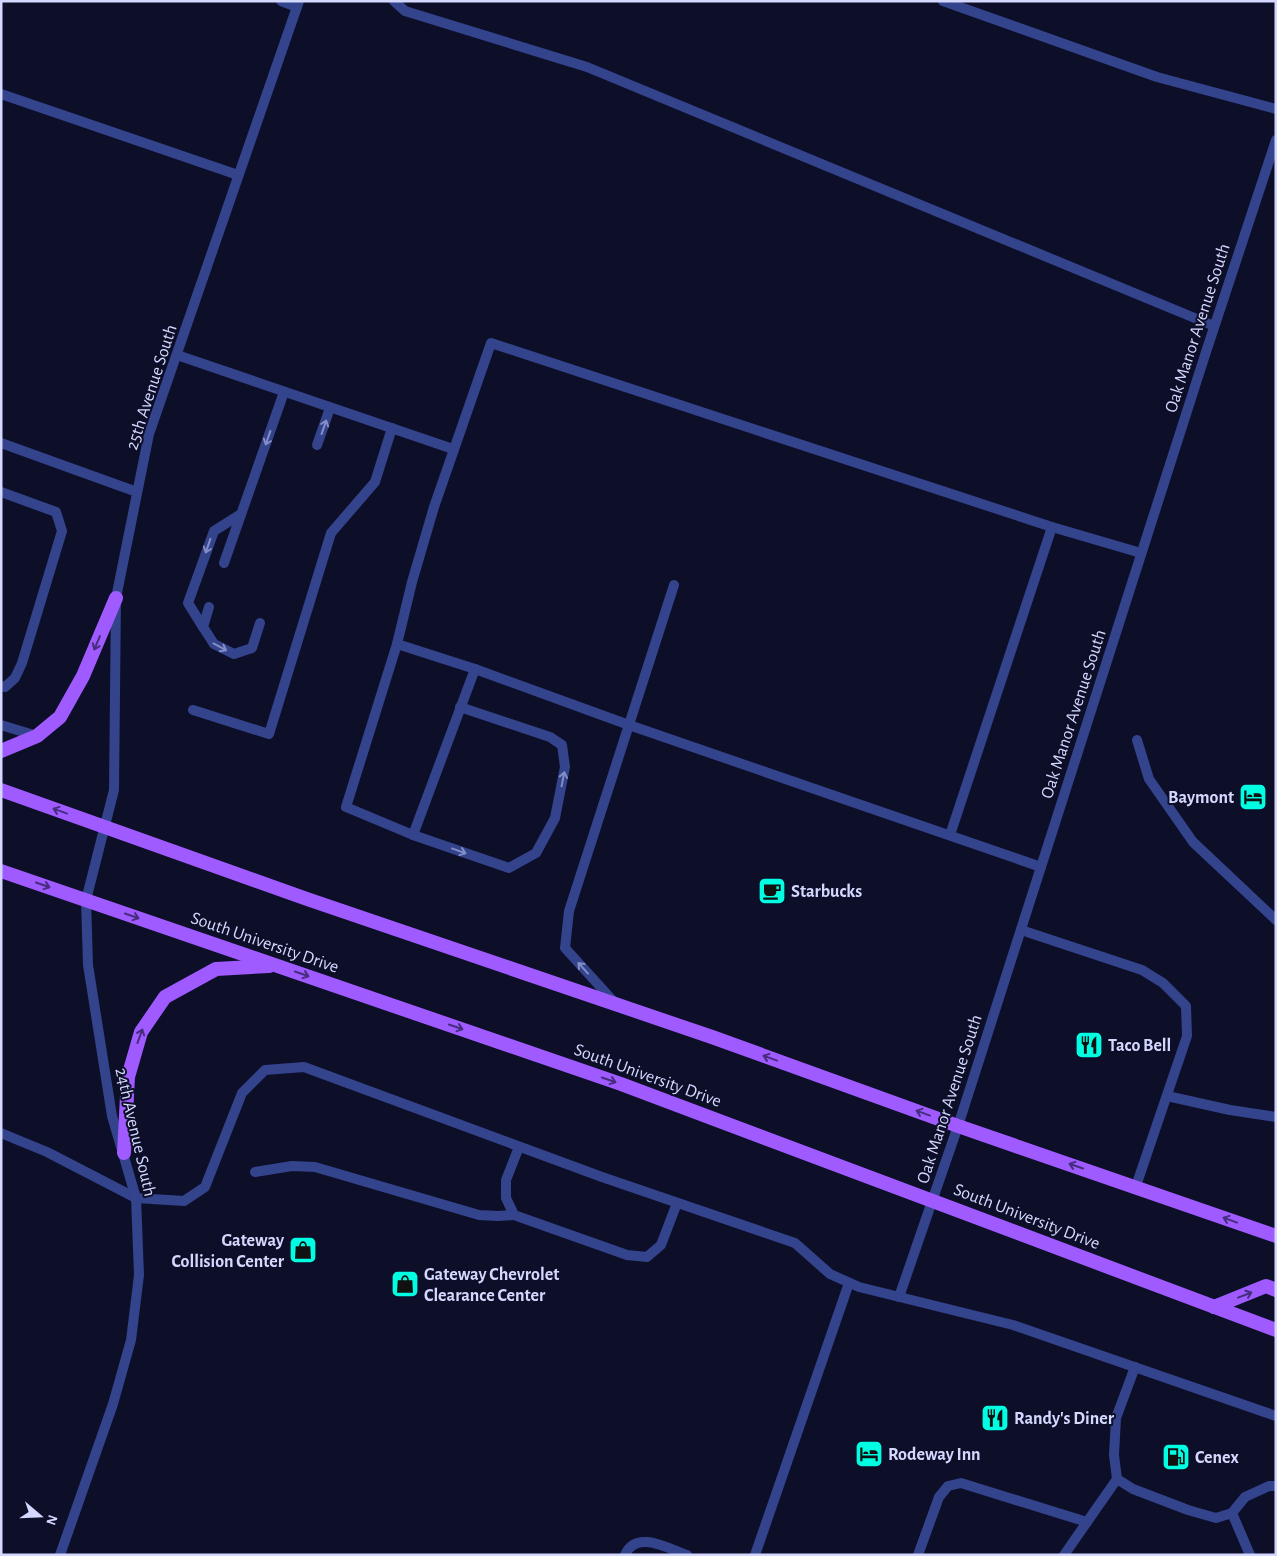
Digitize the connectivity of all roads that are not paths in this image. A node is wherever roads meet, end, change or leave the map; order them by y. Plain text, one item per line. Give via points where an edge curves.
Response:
1 (281, 1) edge
2 (394, 1) edge
3 (943, 1) edge
4 (298, 4) edge
5 (1, 94) edge
6 (1276, 109) edge
7 (1276, 140) edge
8 (238, 175) junction
9 (1214, 326) junction
10 (177, 355) junction
11 (284, 392) junction
12 (330, 408) junction
13 (392, 428) junction
14 (1, 443) edge
15 (317, 446) dead end
16 (454, 449) junction
17 (1, 492) edge
18 (137, 492) junction
19 (241, 514) junction
20 (1052, 527) junction
21 (1141, 553) junction
22 (224, 563) dead end
23 (674, 585) dead end
24 (116, 598) junction
25 (209, 607) dead end
26 (260, 623) dead end
27 (203, 627) junction
28 (397, 644) junction
29 (475, 668) junction
30 (1, 686) edge
31 (460, 707) junction
32 (193, 710) dead end
33 (629, 725) junction
34 (1, 726) edge
35 (37, 736) junction
36 (1137, 740) dead end
37 (1, 751) edge
38 (1, 790) edge
39 (105, 827) junction
40 (414, 835) junction
41 (950, 835) junction
42 (1042, 867) junction
43 (1, 871) edge
44 (86, 900) junction
45 (1276, 920) edge
46 (1021, 930) junction
47 (278, 966) junction
48 (616, 1004) junction
49 (1166, 1096) junction
50 (1276, 1117) edge
51 (958, 1126) junction
52 (1, 1133) edge
53 (519, 1146) junction
54 (124, 1153) junction
55 (255, 1172) dead end
56 (1136, 1186) junction
57 (136, 1198) junction
58 (932, 1201) junction
59 (677, 1203) junction
60 (514, 1215) junction
61 (1276, 1236) edge
62 (849, 1283) junction
63 (1276, 1290) edge
64 (899, 1297) junction
65 (1214, 1306) junction
66 (1276, 1330) edge
67 (1135, 1367) junction
68 (1276, 1416) edge
69 (1117, 1479) junction
70 (1276, 1486) edge
71 (1232, 1513) junction
72 (1087, 1522) junction
73 (60, 1555) edge
74 (625, 1555) edge
75 (687, 1555) edge
76 (755, 1555) edge
77 (918, 1555) edge
78 (1064, 1555) edge
79 (1250, 1555) edge

1 - 4 street
2 - 9 street via 405,11 587,67
3 - 6 street via 1158,77
4 - 8 street, 25th Avenue South
5 - 8 street
7 - 9 street, Oak Manor Avenue South
8 - 10 street, 25th Avenue South
9 - 21 street, Oak Manor Avenue South
10 - 11 street
10 - 18 street, 25th Avenue South via 149,434
11 - 12 street
11 -> 19 street
12 - 13 street
15 -> 12 street
13 - 16 street
13 - 32 street via 375,482 332,534 269,734
14 - 18 street
16 - 20 street via 491,343
16 - 28 street via 412,582
17 - 30 street via 56,512 62,531 22,663 15,678 5,687
18 - 24 street, 25th Avenue South
19 - 22 street
19 -> 27 street via 214,531 188,603
20 - 21 street
20 - 41 street
21 - 42 street, Oak Manor Avenue South
23 - 33 street
24 -> 35 main road via 83,676 60,717
24 - 39 street, 25th Avenue South via 114,790
25 - 27 street
27 -> 26 street via 214,644 234,654 252,648
28 - 29 street
28 - 40 street via 346,807
29 - 31 street
29 - 33 street
31 - 40 street
40 -> 31 street via 509,868 536,853 555,818 565,767 562,745 550,736
33 - 41 street
48 -> 33 street via 565,948 568,911
34 - 35 street
35 - 37 main road
36 - 45 street via 1149,779 1192,842
39 -> 38 main road
39 - 44 street, 24th Avenue South
39 - 48 main road
41 - 42 street
42 - 46 street, Oak Manor Avenue South
43 -> 44 main road, South University Drive
44 -> 47 main road, South University Drive
44 - 54 street, 24th Avenue South via 88,965 112,1116
46 - 49 street via 1142,970 1163,982 1186,1006 1187,1036
46 - 51 street, Oak Manor Avenue South
54 -> 47 main road via 128,1078 141,1032 165,997 216,969
47 -> 58 main road, South University Drive via 621,1084
51 -> 48 main road
49 - 50 street
49 - 56 street
56 -> 51 main road
51 - 58 street, Oak Manor Avenue South
52 - 57 street via 47,1152
53 - 57 street via 304,1067 265,1070 242,1093 205,1187 184,1201
53 - 59 street
53 - 60 street via 506,1180 506,1198
54 - 57 street, 24th Avenue South
55 - 60 street via 292,1166 315,1167 479,1215
61 -> 56 main road
57 - 73 street, 24th Avenue South via 139,1275 131,1340 113,1404
58 - 64 street, Oak Manor Avenue South
58 - 65 main road, South University Drive
59 - 60 street via 661,1245 647,1257 627,1255
59 - 62 street via 795,1243 830,1274
62 - 64 street
62 - 76 street
65 -> 63 main road via 1266,1286
64 - 67 street via 1013,1325
65 - 66 main road, South University Drive
67 - 68 street
67 - 69 street via 1116,1418 1114,1455
69 - 71 street via 1133,1489 1197,1513 1216,1518
69 - 72 street
70 - 71 street via 1245,1497
71 - 79 street
72 - 77 street via 961,1483 948,1486 939,1497
72 - 78 street
74 - 75 street via 634,1544 646,1541

